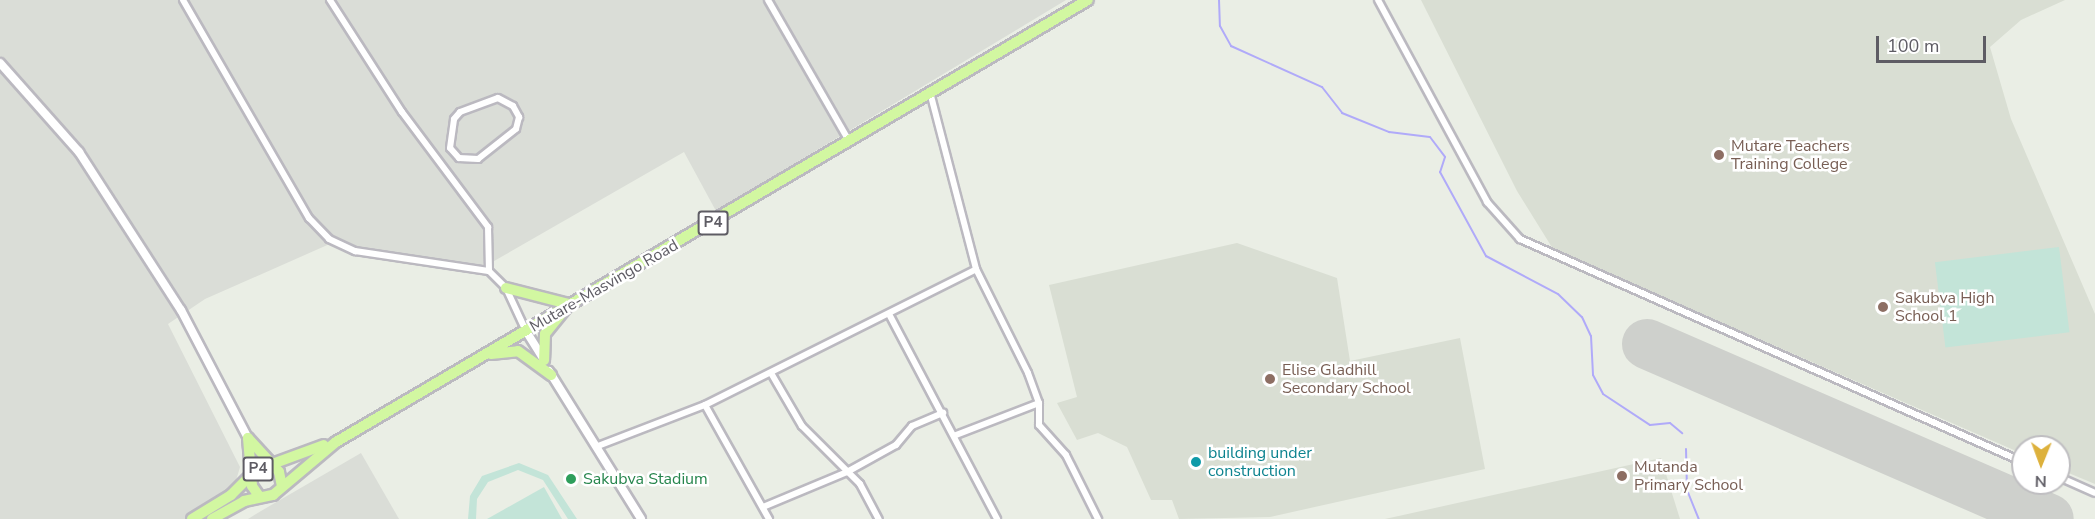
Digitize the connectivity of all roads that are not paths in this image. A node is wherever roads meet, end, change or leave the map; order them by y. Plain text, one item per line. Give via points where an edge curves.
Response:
1 (183, 0) edge
2 (330, 0) edge
3 (768, 0) edge
4 (1088, 0) edge
5 (1378, 0) edge
6 (0, 63) edge
7 (931, 96) junction
8 (513, 105) joint
9 (851, 144) junction
10 (976, 269) junction
11 (489, 271) junction
12 (506, 288) junction
13 (569, 304) junction
14 (889, 314) junction
15 (526, 331) junction
16 (484, 355) junction
17 (544, 360) junction
18 (771, 373) junction
19 (551, 375) junction
20 (1039, 403) junction
21 (705, 405) junction
22 (942, 413) junction
23 (956, 435) junction
24 (248, 438) junction
25 (336, 442) junction
26 (598, 446) junction
27 (2011, 457) edge
28 (272, 467) junction
29 (847, 472) junction
30 (250, 479) junction
31 (2071, 482) edge
32 (282, 486) junction
33 (2095, 493) edge
34 (259, 496) junction
35 (763, 507) junction
36 (192, 519) edge
37 (212, 519) edge
38 (641, 519) edge
39 (769, 519) edge
40 (879, 519) edge
41 (997, 519) edge
42 (1098, 519) edge

1 - 11 street via 309,218 329,239 355,251
2 - 11 street via 402,112 488,227
3 - 9 street
4 - 7 highway, Mutare-Masvingo Road / P4
5 - 27 street via 1487,202 1520,239
6 - 24 street via 79,152 181,310
7 - 9 highway, Mutare-Masvingo Road / P4
7 - 10 street
8 - 8 street via 519,117 507,140 468,161 450,148 449,127 460,112 498,98
9 - 13 highway, Mutare-Masvingo Road / P4
10 - 14 street
10 - 20 street
11 - 12 street
12 - 13 highway
12 - 15 street
13 - 15 highway, Mutare-Masvingo Road / P4
13 - 17 highway via 544,334
14 - 18 street
14 - 22 street
15 - 16 highway, Mutare-Masvingo Road / P4
15 - 17 street
16 - 19 highway via 518,351
16 - 25 highway, Mutare-Masvingo Road / P4
17 - 19 street
18 - 21 street
18 - 29 street via 802,426
19 - 26 street
20 - 23 street
20 - 42 street via 1040,425 1066,454
21 - 26 street
21 - 35 street
22 - 23 street
22 - 29 street via 912,426 896,445
23 - 41 street
24 - 28 highway
24 - 30 highway
25 - 28 highway, Mutare-Masvingo Road / P4
25 - 32 highway, Mutare-Masvingo Road / P4
26 - 38 street
28 - 30 highway, Mutare-Masvingo Road / P4 via 260,469
28 - 32 highway
29 - 35 street
29 - 40 street via 869,495
30 - 34 highway
30 - 36 highway, Mutare-Masvingo Road / P4
31 - 33 street
32 - 34 highway, Mutare-Masvingo Road / P4 via 273,495
34 - 37 highway, Mutare-Masvingo Road / P4
35 - 39 street

